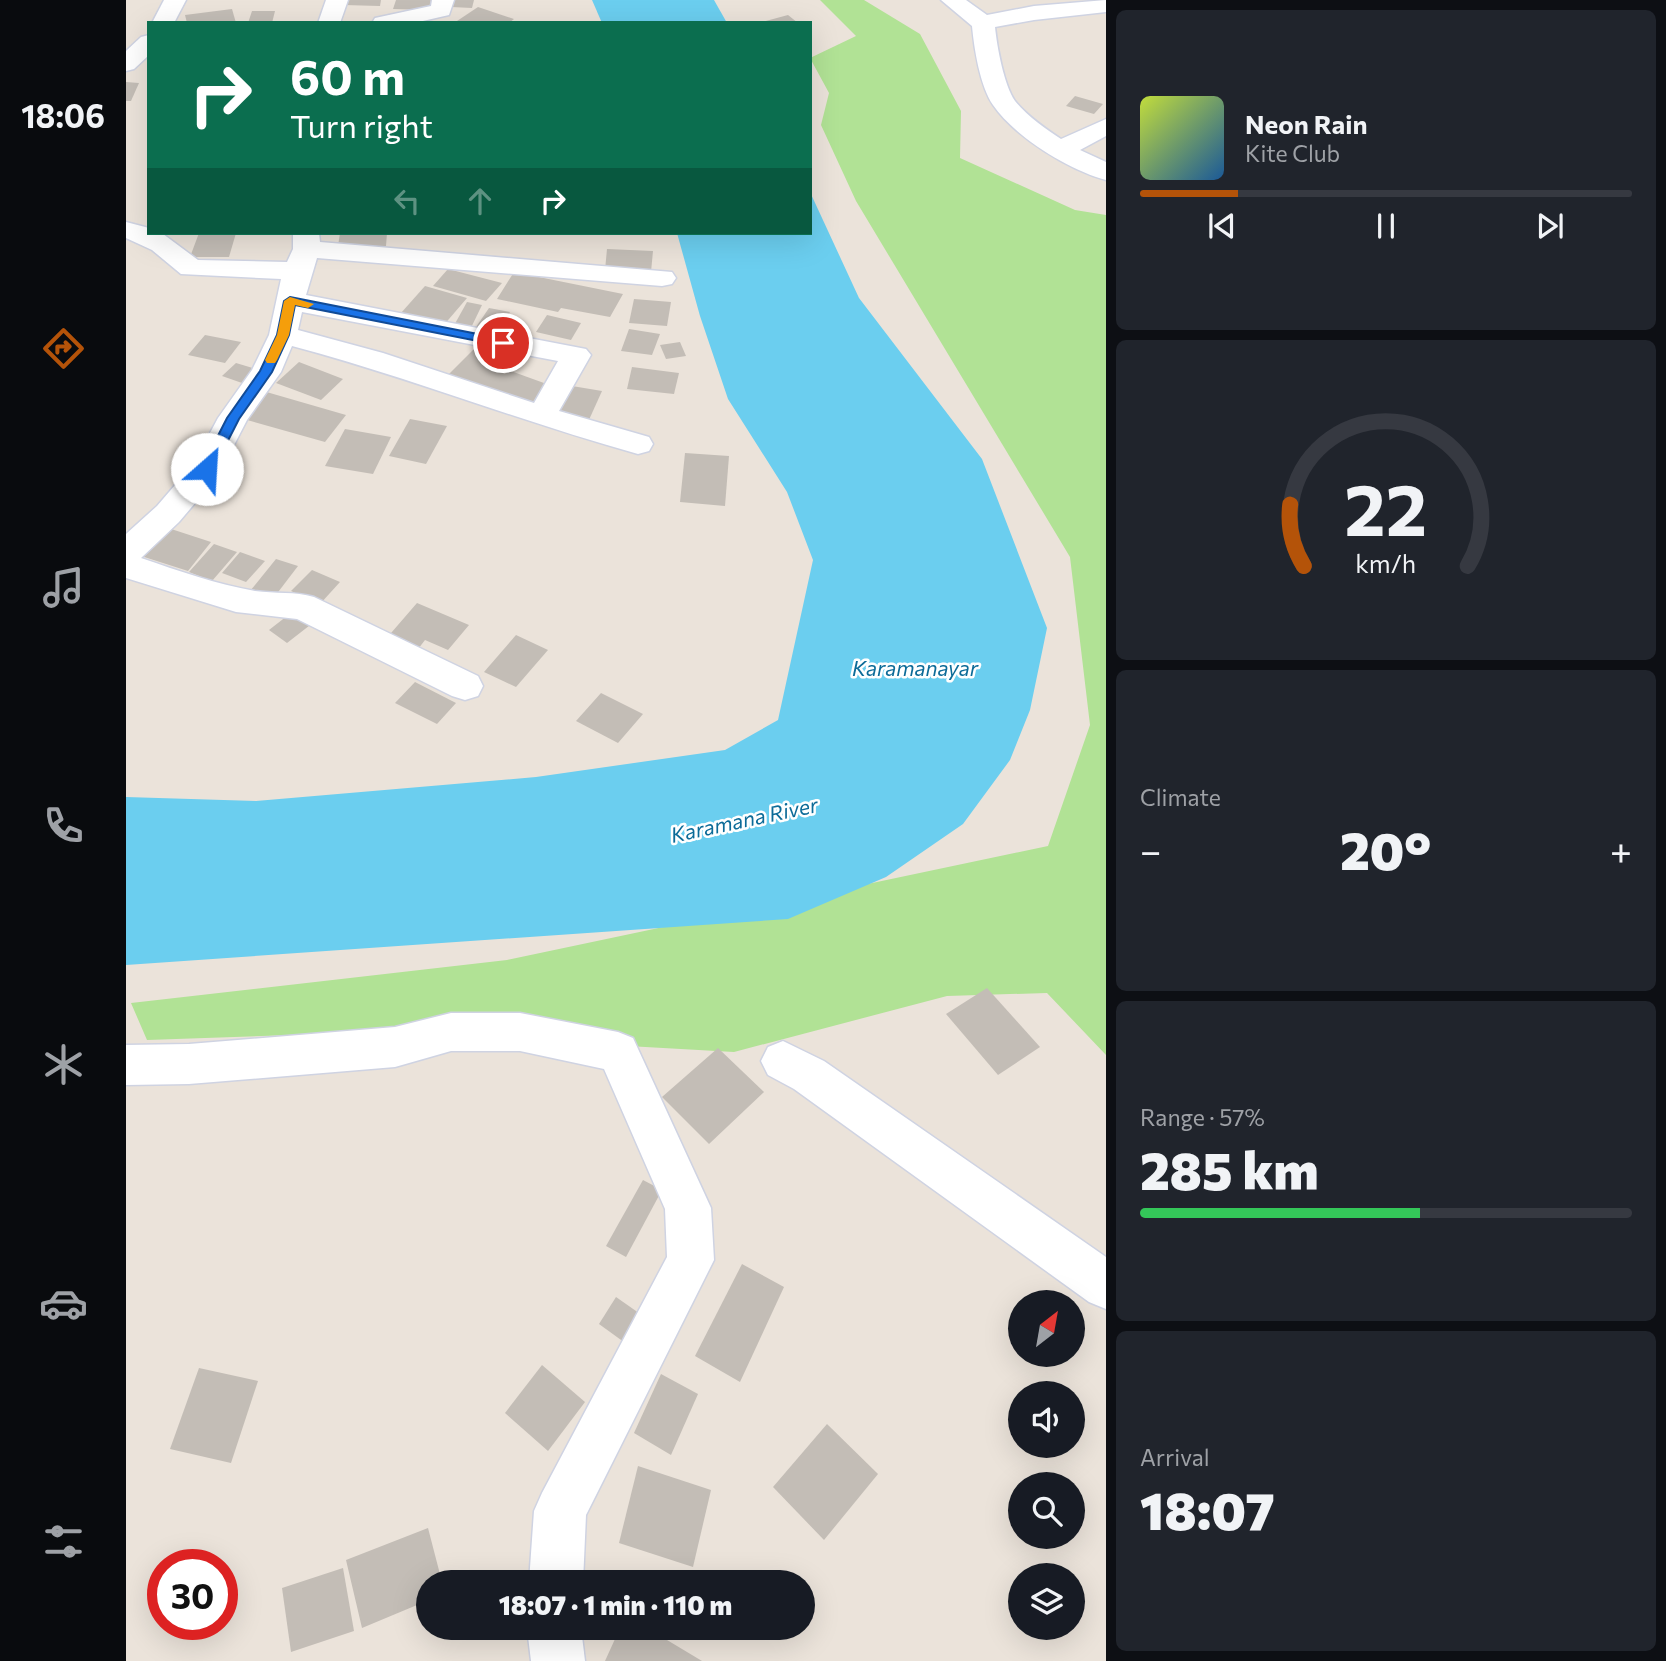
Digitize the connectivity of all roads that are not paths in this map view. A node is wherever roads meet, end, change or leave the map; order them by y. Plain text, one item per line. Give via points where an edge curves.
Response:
1 (175, 0) edge
2 (337, 0) edge
3 (443, 0) edge
4 (952, 0) edge
5 (1106, 5) edge
6 (164, 21) edge
7 (330, 21) edge
8 (393, 21) edge
9 (983, 23) junction
10 (145, 34) edge
11 (126, 64) edge
12 (1106, 126) edge
13 (1060, 150) junction
14 (1106, 172) edge
15 (126, 230) edge
16 (147, 235) edge
17 (148, 235) edge
18 (303, 251) edge
19 (662, 278) dead end
20 (290, 301) junction
21 (283, 335) junction
22 (541, 416) junction
23 (638, 444) dead end
24 (126, 553) edge
25 (126, 566) edge
26 (465, 686) dead end
27 (783, 1062) dead end
28 (126, 1065) edge
29 (1106, 1285) edge
30 (557, 1570) edge
31 (555, 1640) edge
32 (558, 1661) edge

1 - 6 street
2 - 7 street
3 - 8 street via 441,9 433,13
4 - 9 street
5 - 9 street
9 - 13 street via 986,50 1003,102
10 - 11 street
12 - 13 street
13 - 14 street
15 - 16 street
17 - 18 street via 191,268 227,272
18 - 19 street
18 - 20 street
20 - 21 street
20 - 22 street via 576,355
21 - 22 street via 348,350
21 - 24 street via 207,469
22 - 23 street
25 - 26 street via 279,608 302,606
27 - 29 street via 810,1075
28 - 30 street via 395,1046 451,1032 520,1031 618,1052 688,1208 691,1259 561,1511
31 - 32 street

